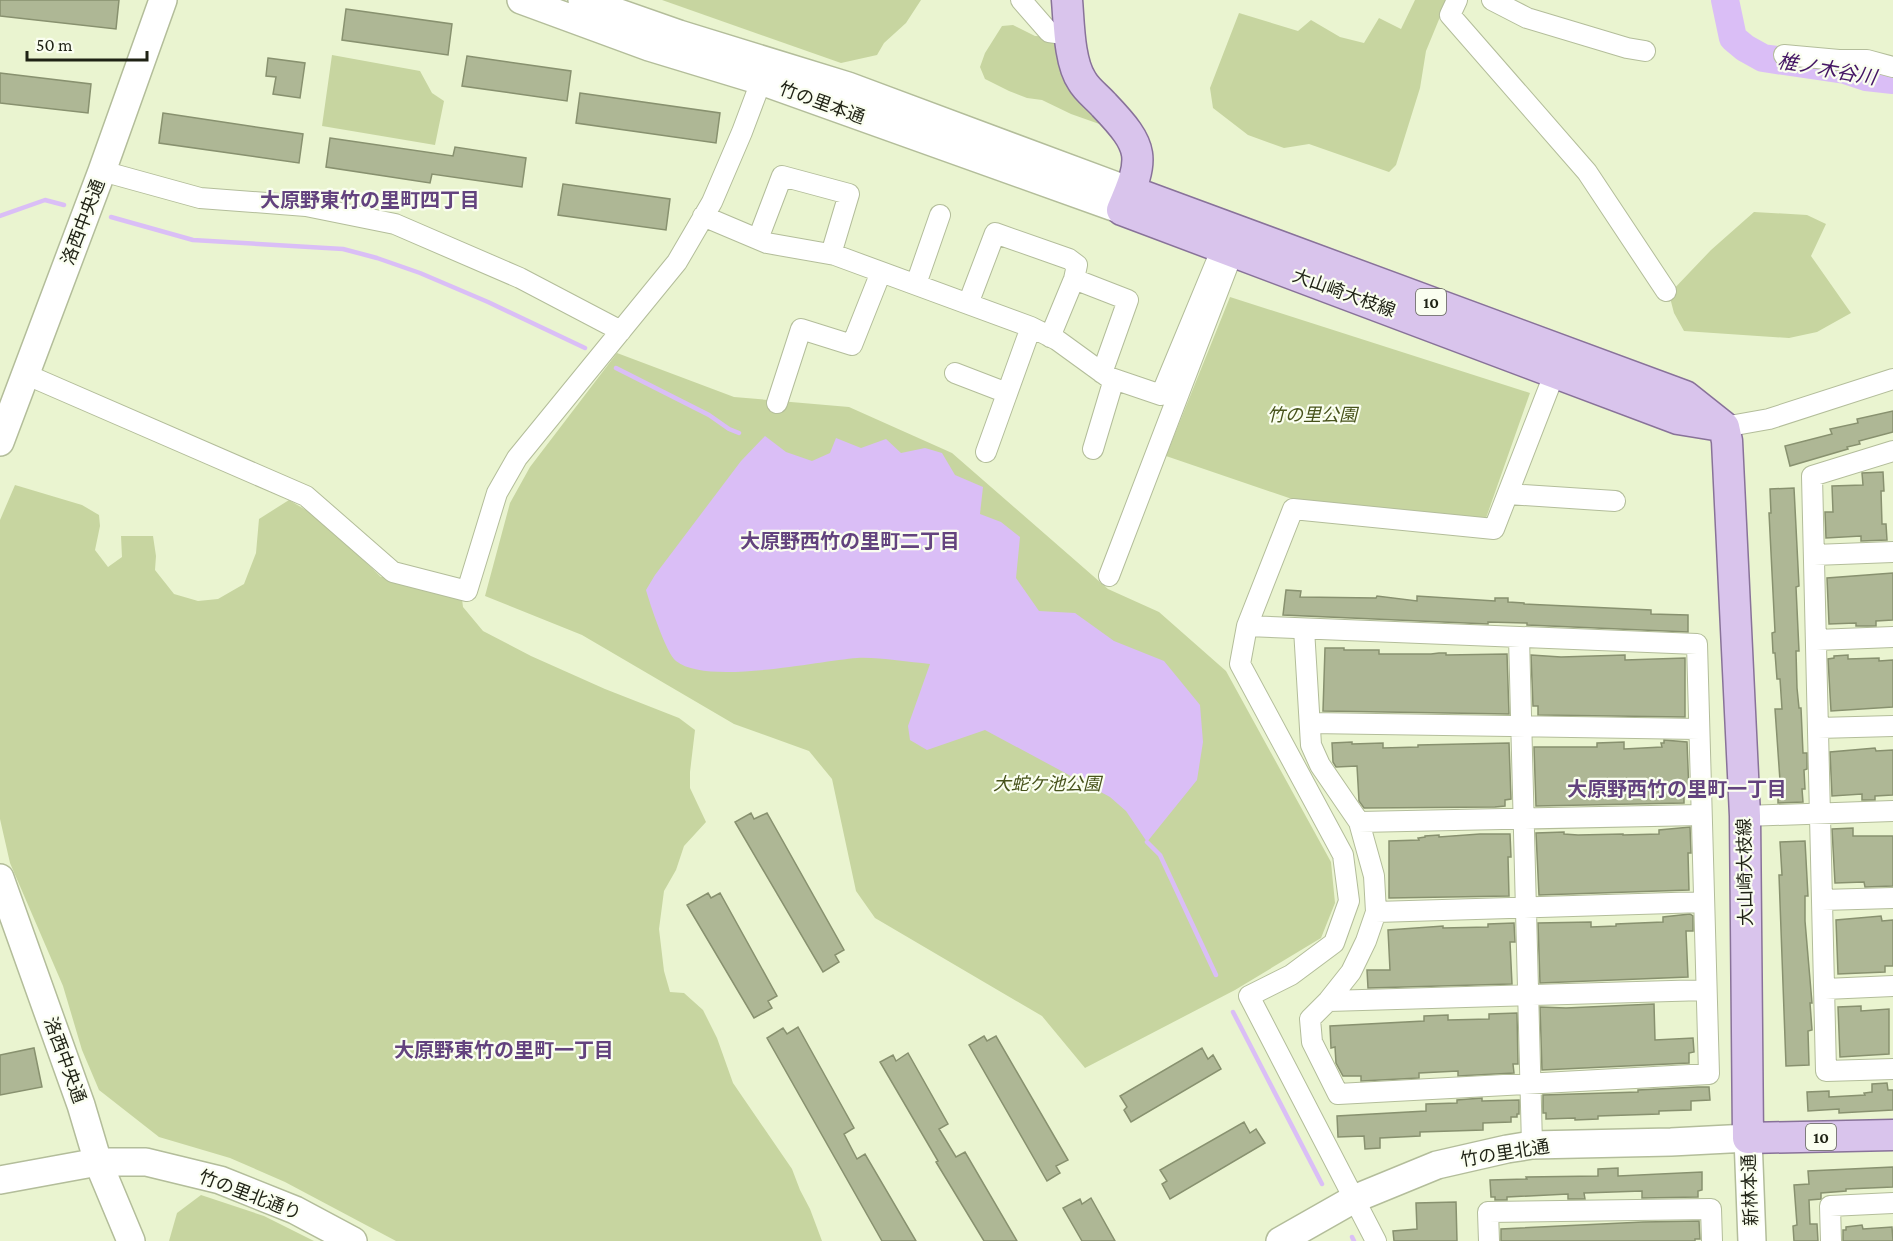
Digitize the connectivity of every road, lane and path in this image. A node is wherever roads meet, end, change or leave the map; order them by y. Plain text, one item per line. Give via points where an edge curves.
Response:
1 (163, 0) edge
2 (521, 0) edge
3 (582, 0) edge
4 (1021, 0) edge
5 (1067, 0) edge
6 (1457, 0) edge
7 (1497, 1) edge
8 (1070, 35) junction
9 (1644, 51) dead end
10 (1784, 55) dead end
11 (1893, 67) edge
12 (765, 71) junction
13 (102, 171) junction
14 (1126, 201) junction
15 (940, 215) dead end
16 (703, 216) junction
17 (758, 239) junction
18 (1228, 250) junction
19 (831, 254) junction
20 (881, 272) junction
21 (1074, 279) junction
22 (916, 284) junction
23 (1666, 291) dead end
24 (968, 304) junction
25 (1031, 327) junction
26 (621, 331) junction
27 (1050, 336) junction
28 (1556, 372) junction
29 (26, 374) junction
30 (954, 374) dead end
31 (1108, 376) junction
32 (1893, 379) edge
33 (1007, 393) junction
34 (777, 403) dead end
35 (1724, 427) junction
36 (0, 442) edge
37 (1093, 449) dead end
38 (986, 452) dead end
39 (1893, 452) edge
40 (1508, 494) junction
41 (1615, 501) dead end
42 (1893, 552) edge
43 (1814, 555) junction
44 (1109, 576) dead end
45 (1247, 626) junction
46 (1305, 628) junction
47 (1519, 637) junction
48 (1893, 637) edge
49 (1816, 640) junction
50 (1311, 723) junction
51 (1521, 726) junction
52 (1893, 726) edge
53 (1818, 728) junction
54 (1699, 729) junction
55 (1893, 811) edge
56 (1820, 813) junction
57 (1701, 815) junction
58 (1745, 816) junction
59 (1523, 818) junction
60 (1359, 822) junction
61 (0, 878) edge
62 (1893, 898) edge
63 (1822, 900) junction
64 (1704, 902) junction
65 (1526, 908) junction
66 (1376, 912) junction
67 (1893, 986) edge
68 (1824, 989) junction
69 (1706, 990) junction
70 (1528, 995) junction
71 (1328, 1002) junction
72 (1893, 1069) edge
73 (1530, 1084) junction
74 (1893, 1136) edge
75 (1748, 1138) junction
76 (1532, 1145) junction
77 (98, 1162) junction
78 (0, 1180) edge
79 (1354, 1199) junction
80 (1893, 1203) edge
81 (131, 1241) edge
82 (353, 1241) edge
83 (1280, 1241) edge
84 (1376, 1241) edge
85 (1489, 1241) edge
86 (1712, 1241) edge
87 (1752, 1241) edge
88 (1831, 1241) edge

1 - 13 street, 洛西中央通
2 - 12 street, 竹の里本通 via 649,47
3 - 12 street, 竹の里本通 via 679,34
4 - 8 street via 1049,32
5 - 8 main road
6 - 23 street via 1450,15 1587,172
7 - 9 street via 1527,18
8 - 14 main road via 1081,81 1136,143 1136,178
10 - 11 street via 1866,60
12 - 14 street, 竹の里本通
12 - 16 street via 738,142
13 - 26 street via 200,198 306,206 395,224 520,278
13 - 29 street, 洛西中央通
14 - 18 main road, 大山崎大枝線 / 10
14 - 35 main road, 大山崎大枝線 / 10 via 1685,396
15 - 22 street
16 - 17 street
16 - 26 street via 676,262
17 - 19 street
17 - 19 street via 782,176 849,194
18 - 28 main road, 大山崎大枝線 / 10
18 - 31 street via 1161,394
18 - 44 street
19 - 20 street
20 - 22 street
20 - 34 street via 852,345 801,328
21 - 24 street via 1077,265 1069,259 995,233
21 - 27 street
21 - 31 street via 1128,300
22 - 24 street
24 - 25 street
25 - 27 street
25 - 33 street
26 - 29 street via 517,458 497,493 467,591 393,572 306,496
27 - 31 street
28 - 35 main road, 大山崎大枝線 / 10 via 1677,419
28 - 40 street
29 - 36 street, 洛西中央通
30 - 33 street
31 - 37 street
32 - 35 street via 1769,418
33 - 38 street
35 - 58 main road, 大山崎大枝線
39 - 43 street via 1812,476
40 - 41 street
40 - 45 street via 1494,529 1293,510
42 - 43 street
43 - 49 street
45 - 46 street
45 - 79 street via 1240,664 1343,855 1349,901 1334,943 1291,975 1249,996
46 - 47 street
46 - 50 street
47 - 51 street
47 - 54 street via 1697,644
48 - 49 street
49 - 53 street
50 - 51 street
50 - 60 street via 1311,745 1320,765
51 - 54 street
51 - 59 street
52 - 53 street
53 - 56 street
54 - 57 street
55 - 56 street
56 - 58 street
56 - 63 street
57 - 59 street
57 - 64 street
58 - 75 main road, 大山崎大枝線
59 - 60 street
59 - 65 street
60 - 66 street via 1374,876
61 - 77 street, 洛西中央通
62 - 63 street
63 - 68 street
64 - 65 street
64 - 69 street
65 - 66 street
65 - 70 street
66 - 71 street via 1351,972
67 - 68 street
68 - 72 street via 1826,1071
69 - 70 street
69 - 73 street via 1708,1074
70 - 71 street
70 - 73 street
71 - 73 street via 1310,1019 1312,1041 1338,1094
73 - 76 street
74 - 75 main road, 10
75 - 76 street, 竹の里北通
75 - 87 street, 新林本通
76 - 79 street, 竹の里北通 via 1437,1165
77 - 78 street, 竹の里北通り
77 - 81 street, 洛西中央通
77 - 82 street, 竹の里北通り via 146,1162 220,1180 296,1210
79 - 83 street, 竹の里北通
79 - 84 street
80 - 88 street via 1830,1206
85 - 86 street via 1488,1212 1711,1209

